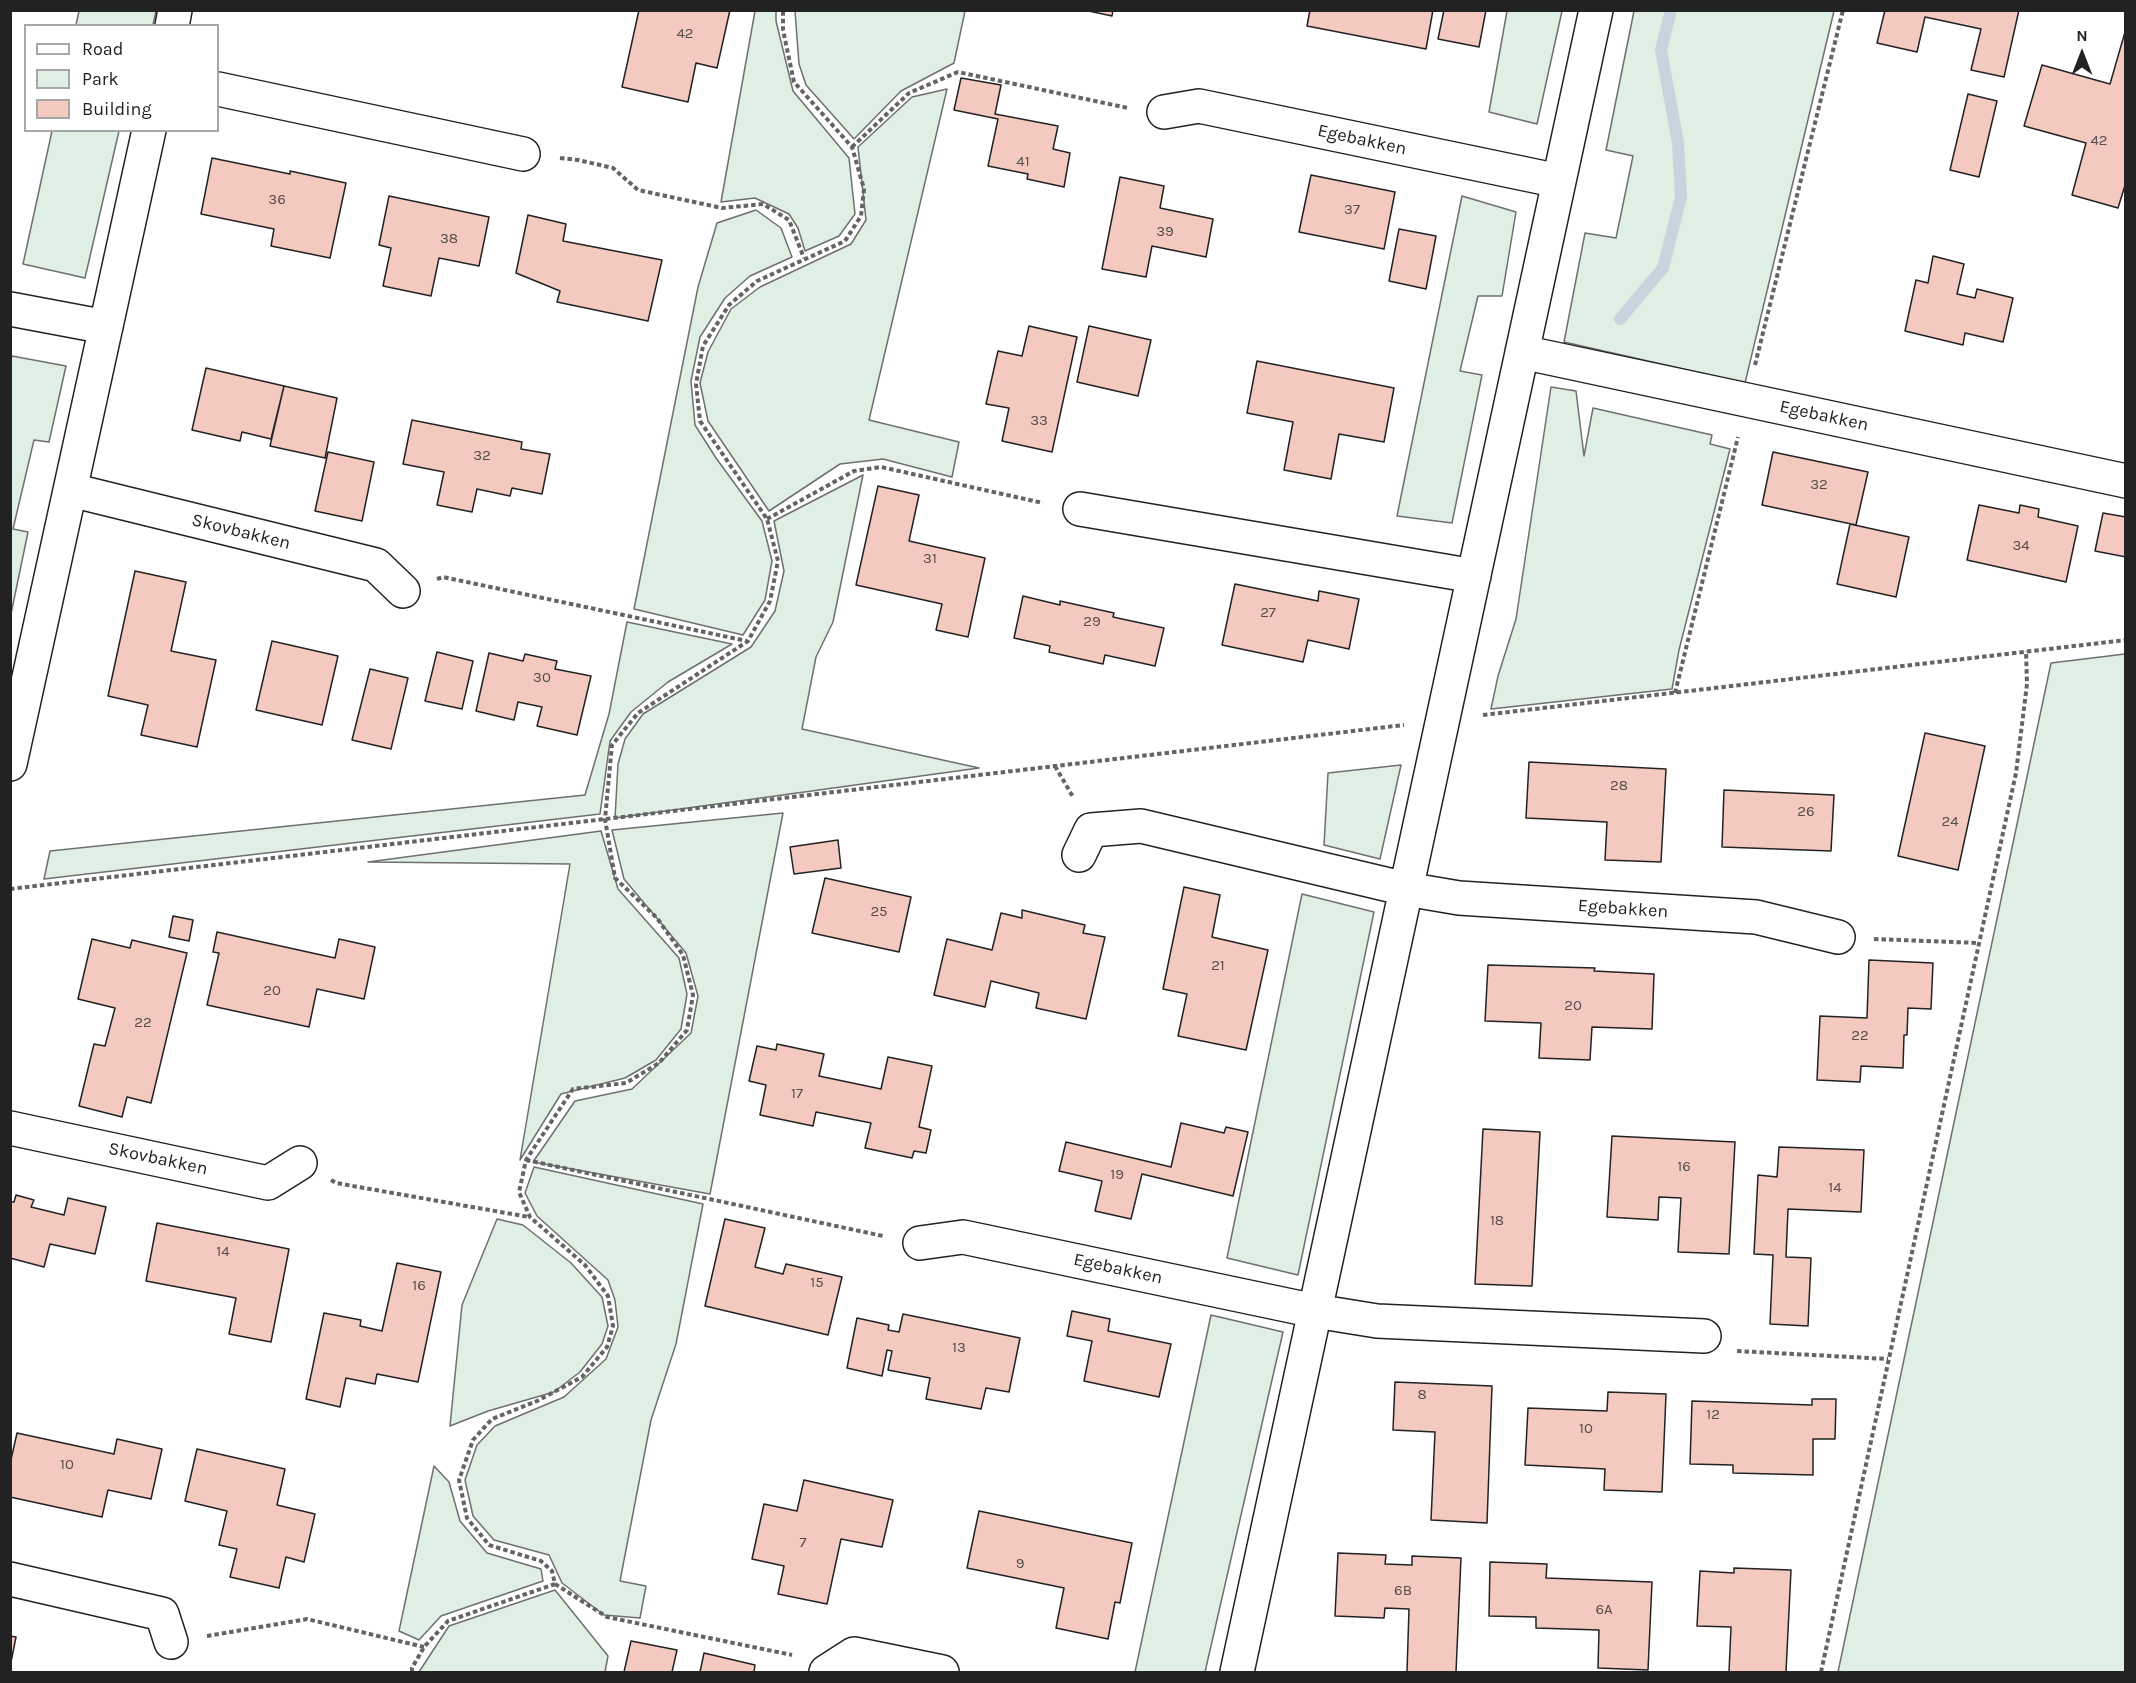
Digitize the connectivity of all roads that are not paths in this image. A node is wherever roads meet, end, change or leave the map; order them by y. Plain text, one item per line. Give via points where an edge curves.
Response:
1 (1596, 10) edge
2 (219, 89) edge
3 (1164, 112) road end
4 (149, 132) edge
5 (523, 154) road end
6 (1559, 181) junction
7 (10, 309) edge
8 (106, 327) junction
9 (1522, 352) junction
10 (2126, 481) edge
11 (71, 490) junction
12 (1080, 509) road end
13 (1474, 576) junction
14 (403, 591) road end
15 (10, 764) edge
16 (1079, 855) dead end
17 (1406, 889) junction
18 (1838, 937) road end
19 (10, 1128) edge
20 (300, 1162) road end
21 (920, 1243) road end
22 (1315, 1311) junction
23 (1704, 1336) road end
24 (10, 1579) edge
25 (171, 1642) road end
26 (826, 1672) edge
27 (942, 1672) edge
28 (1237, 1672) edge

1 - 6 street
2 - 5 street
3 - 6 street, Egebakken via 1199,106
4 - 8 street
6 - 9 street
7 - 8 street
8 - 11 street
9 - 10 street, Egebakken
9 - 13 street
11 - 14 street, Skovbakken via 376,565
11 - 15 street
12 - 13 street
13 - 17 street
16 - 17 street, Egebakken via 1091,830 1141,826
17 - 18 street, Egebakken via 1459,898 1756,917
17 - 22 street
19 - 20 street, Skovbakken via 268,1183
21 - 22 street, Egebakken via 963,1237
22 - 23 street, Egebakken via 1377,1321
22 - 28 street
24 - 25 street via 162,1614
26 - 27 street via 854,1654

